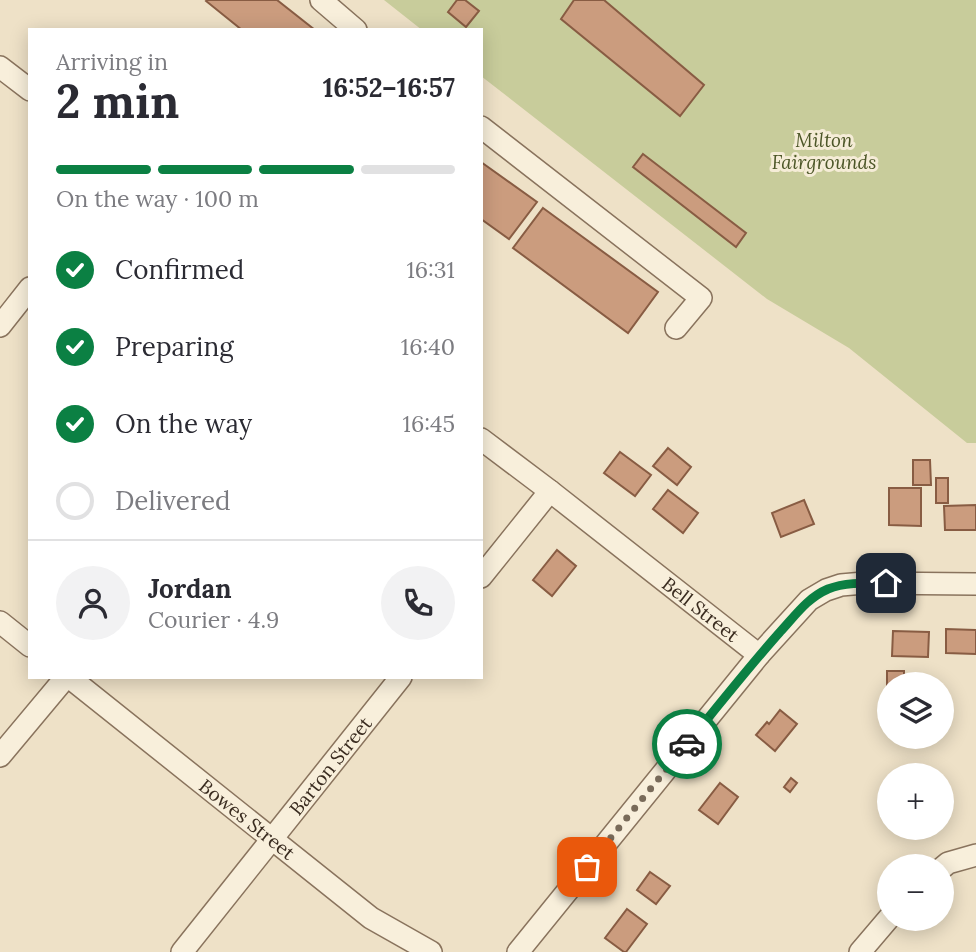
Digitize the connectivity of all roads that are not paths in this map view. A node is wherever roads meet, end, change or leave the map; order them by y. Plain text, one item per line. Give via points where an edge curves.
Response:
1 (321, 0) edge
2 (354, 28) edge
3 (0, 66) edge
4 (28, 88) edge
5 (483, 129) edge
6 (28, 291) edge
7 (0, 326) edge
8 (676, 328) dead end
9 (483, 441) edge
10 (550, 491) junction
11 (483, 575) edge
12 (976, 584) edge
13 (0, 622) edge
14 (28, 644) edge
15 (759, 655) junction
16 (66, 679) edge
17 (71, 679) edge
18 (399, 679) edge
19 (0, 756) edge
20 (272, 839) junction
21 (976, 855) edge
22 (954, 861) edge
23 (878, 931) edge
24 (182, 952) edge
25 (431, 952) edge
26 (518, 952) edge
27 (860, 952) edge

1 - 2 street
3 - 4 street
5 - 8 street via 701,298
6 - 7 street
9 - 10 street, Bell Street
10 - 11 street
10 - 15 street, Bell Street
12 - 15 street, Bell Street via 864,583 825,590 809,600
13 - 14 street
15 - 26 street
16 - 19 street
17 - 20 street, Bowes Street
18 - 20 street, Barton Street
20 - 24 street, Barton Street
20 - 25 street, Bowes Street via 371,918
21 - 22 street
23 - 27 street

